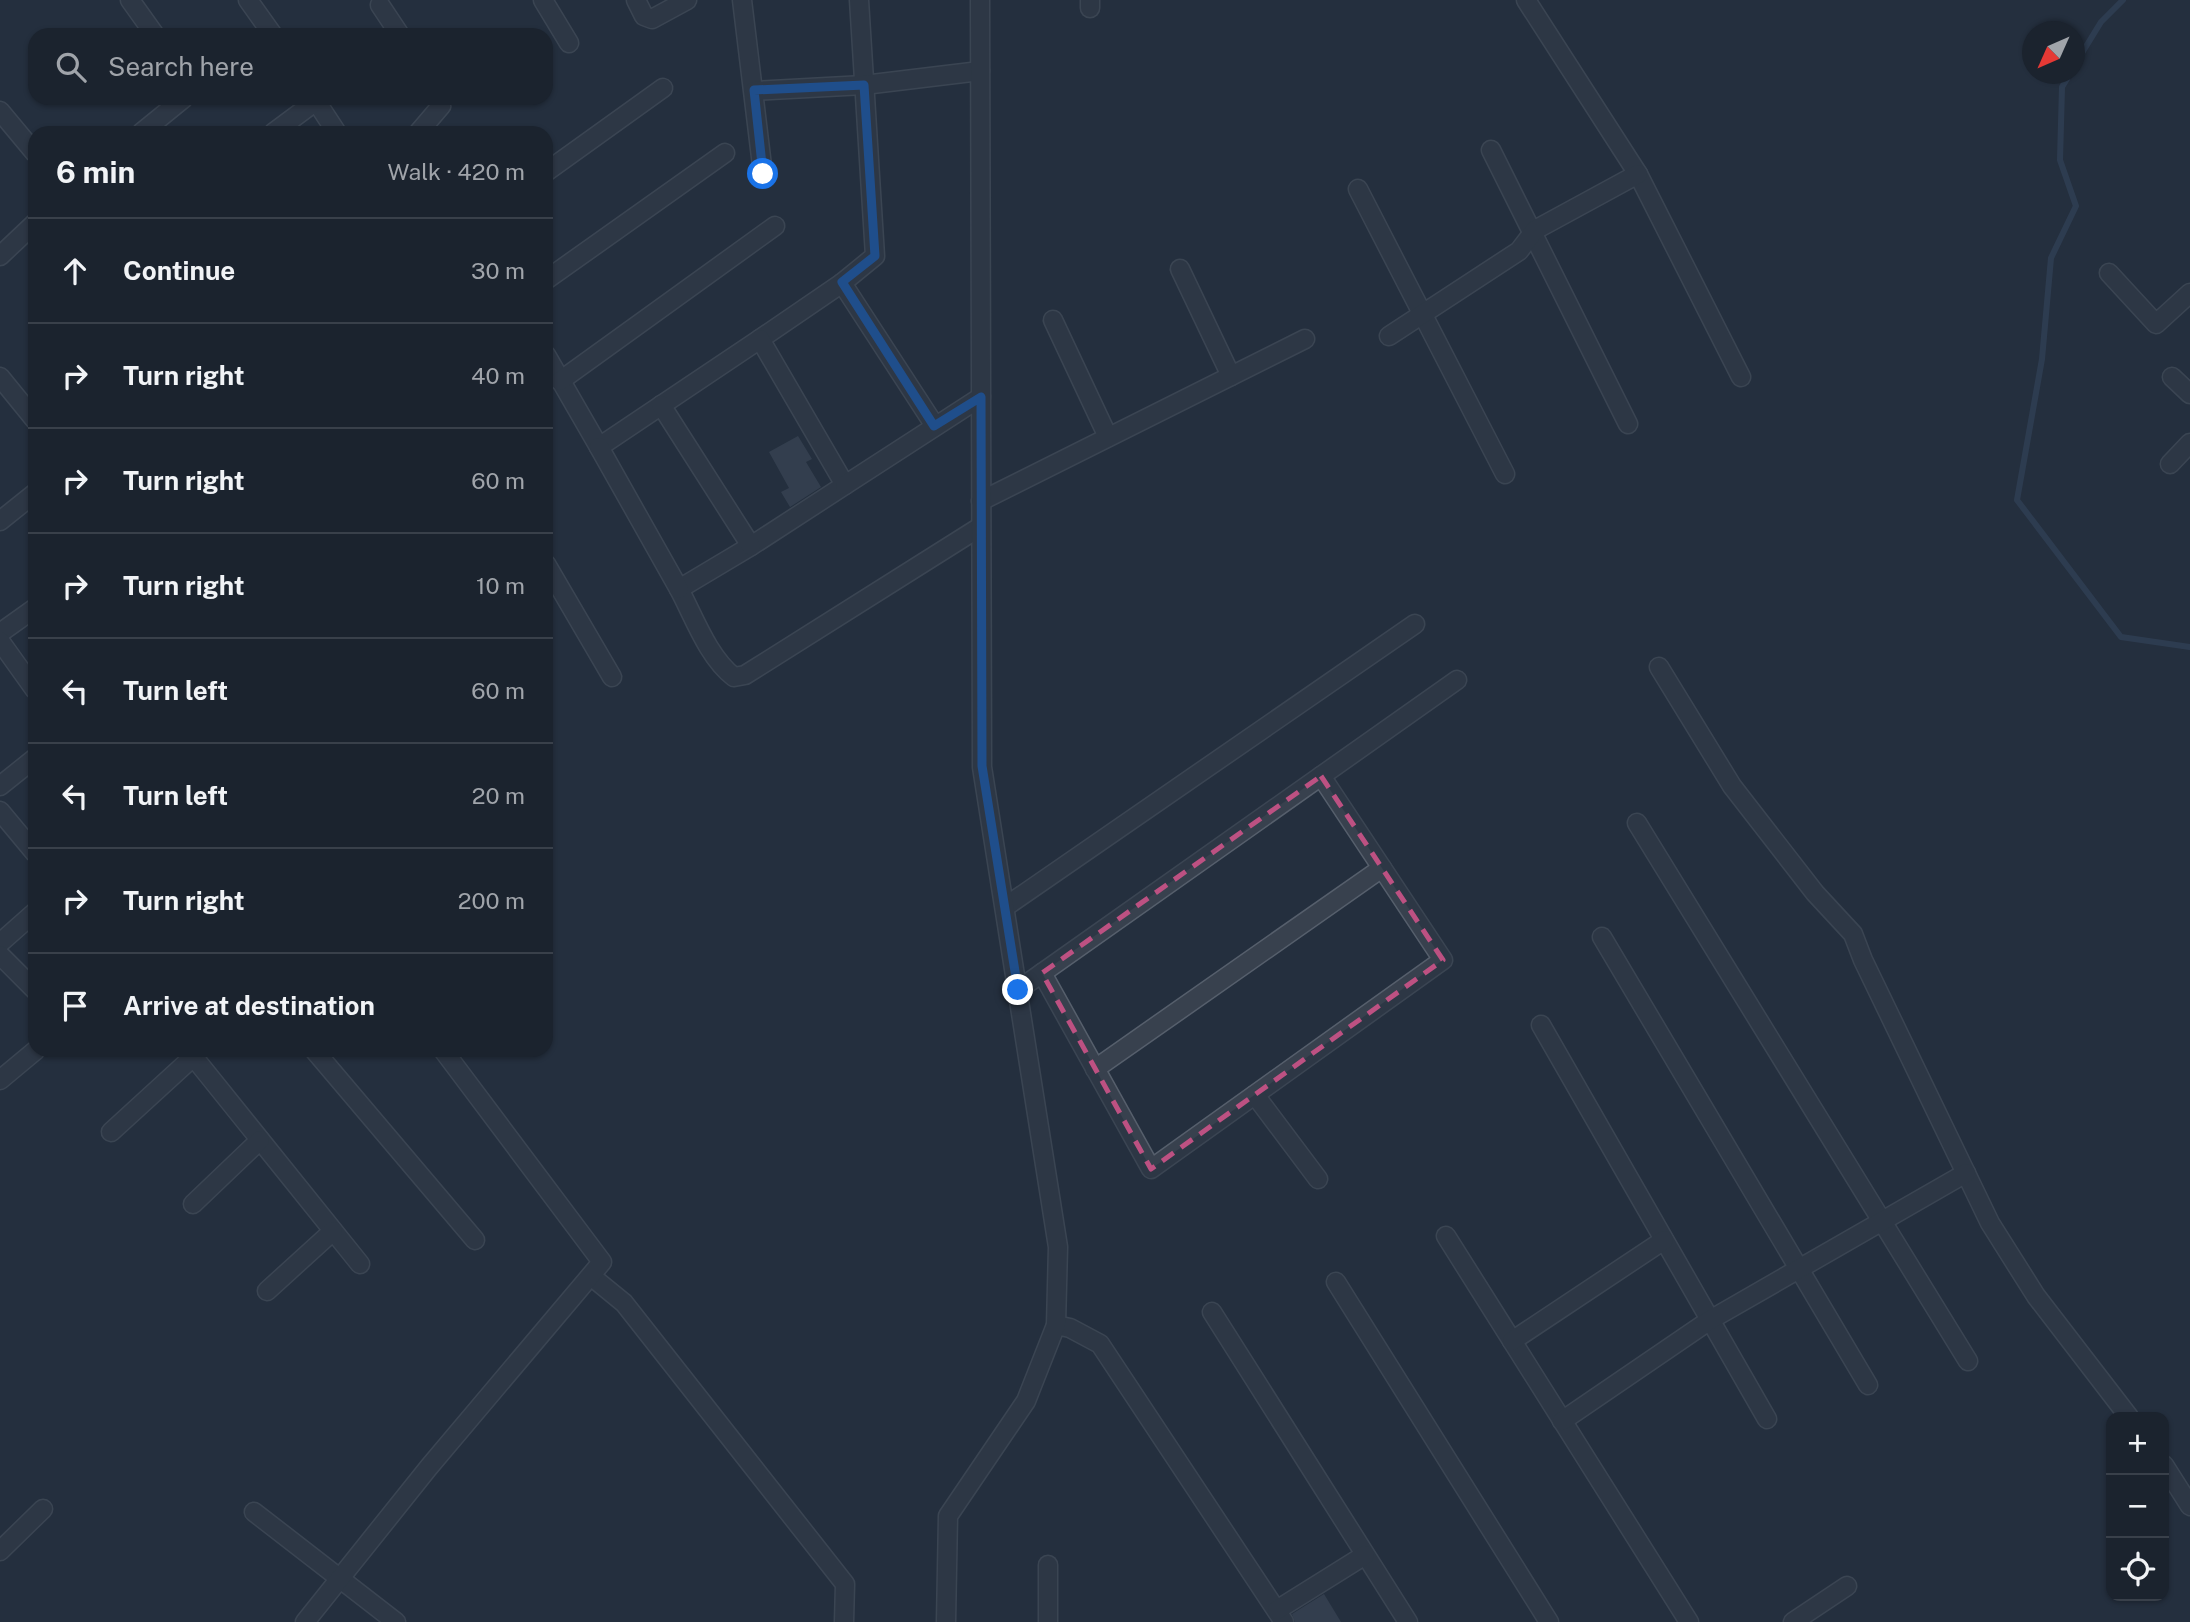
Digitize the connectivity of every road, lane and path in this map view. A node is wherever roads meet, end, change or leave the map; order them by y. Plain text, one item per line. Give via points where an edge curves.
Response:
1 (130, 0) edge
2 (248, 0) edge
3 (544, 0) edge
4 (636, 0) edge
5 (687, 0) edge
6 (743, 0) edge
7 (859, 0) edge
8 (980, 0) edge
9 (1526, 0) edge
10 (380, 5) dead end
11 (150, 28) edge
12 (265, 28) edge
13 (395, 28) edge
14 (569, 43) dead end
15 (980, 71) junction
16 (864, 85) junction
17 (663, 88) dead end
18 (754, 90) junction
19 (175, 105) edge
20 (308, 105) edge
21 (319, 105) edge
22 (440, 105) edge
23 (0, 111) edge
24 (150, 126) edge
25 (282, 126) edge
26 (332, 126) edge
27 (424, 126) edge
28 (28, 145) edge
29 (1491, 150) dead end
30 (725, 153) dead end
31 (553, 167) edge
32 (763, 174) dead end
33 (1638, 174) junction
34 (1358, 189) dead end
35 (775, 226) dead end
36 (28, 230) edge
37 (1532, 234) junction
38 (0, 256) edge
39 (1180, 269) dead end
40 (2109, 273) dead end
41 (553, 275) edge
42 (842, 282) junction
43 (2190, 293) edge
44 (1422, 314) junction
45 (1053, 320) dead end
46 (1390, 336) dead end
47 (760, 339) junction
48 (1305, 339) dead end
49 (553, 368) edge
50 (1231, 376) junction
51 (0, 377) edge
52 (1741, 377) dead end
53 (2172, 377) dead end
54 (560, 381) junction
55 (2190, 394) edge
56 (981, 397) junction
57 (661, 405) junction
58 (28, 411) edge
59 (1628, 424) dead end
60 (934, 426) junction
61 (1108, 437) junction
62 (2190, 443) edge
63 (599, 447) junction
64 (2170, 464) dead end
65 (1505, 474) dead end
66 (845, 485) junction
67 (28, 499) edge
68 (981, 501) junction
69 (0, 521) edge
70 (980, 527) junction
71 (751, 547) junction
72 (553, 576) edge
73 (679, 589) junction
74 (28, 613) edge
75 (1415, 624) dead end
76 (0, 633) edge
77 (0, 641) edge
78 (1659, 667) dead end
79 (612, 677) dead end
80 (28, 680) edge
81 (1457, 680) dead end
82 (28, 764) edge
83 (1321, 776) junction
84 (0, 786) edge
85 (0, 811) edge
86 (1637, 823) dead end
87 (28, 845) edge
88 (1382, 868) junction
89 (1005, 907) junction
90 (28, 918) edge
91 (1602, 937) dead end
92 (0, 943) edge
93 (0, 955) edge
94 (1042, 973) junction
95 (28, 982) edge
96 (1018, 990) junction
97 (1541, 1025) dead end
98 (28, 1057) edge
99 (188, 1057) edge
100 (193, 1057) edge
101 (320, 1057) edge
102 (448, 1057) edge
103 (1095, 1069) junction
104 (0, 1080) edge
105 (1255, 1095) junction
106 (111, 1132) dead end
107 (260, 1140) junction
108 (1966, 1173) junction
109 (1318, 1179) dead end
110 (193, 1204) dead end
111 (1882, 1221) junction
112 (333, 1231) junction
113 (1446, 1236) dead end
114 (475, 1240) dead end
115 (1664, 1240) junction
116 (360, 1264) dead end
117 (1800, 1269) junction
118 (591, 1276) junction
119 (1336, 1282) dead end
120 (267, 1291) dead end
121 (1212, 1312) dead end
122 (1710, 1320) junction
123 (1063, 1326) junction
124 (1512, 1341) junction
125 (1968, 1362) dead end
126 (1868, 1385) dead end
127 (2125, 1412) edge
128 (1767, 1419) dead end
129 (1563, 1421) junction
130 (2169, 1472) edge
131 (2190, 1504) edge
132 (44, 1509) dead end
133 (254, 1512) dead end
134 (0, 1550) edge
135 (1365, 1555) junction
136 (1048, 1566) dead end
137 (340, 1579) junction
138 (1847, 1586) dead end
139 (1281, 1616) edge
140 (305, 1622) edge
141 (396, 1622) edge
142 (844, 1622) edge
143 (946, 1622) edge
144 (1048, 1622) edge
145 (1408, 1622) edge
146 (1549, 1622) edge
147 (1689, 1622) edge
148 (1793, 1622) edge

1 - 11 street
2 - 12 street
3 - 14 street
4 - 5 street via 644,16 652,19
6 - 18 street
7 - 16 street
8 - 15 street
9 - 33 street
10 - 13 street
15 - 16 street
15 - 56 street
16 - 18 street
16 - 42 street via 875,256
17 - 31 street
18 - 32 street
19 - 24 street
20 - 25 street
21 - 26 street
22 - 27 street
23 - 28 street
29 - 37 street
30 - 41 street
33 - 37 street
33 - 52 street
34 - 44 street
35 - 54 street
36 - 38 street
37 - 44 street via 1519,251
37 - 59 street
39 - 50 street
40 - 43 street via 2156,324
42 - 47 street
42 - 60 street
44 - 46 street
44 - 65 street
45 - 61 street
47 - 57 street
47 - 66 street
48 - 50 street
49 - 54 street
50 - 61 street
51 - 58 street
53 - 55 street
54 - 63 street
56 - 60 street
56 - 68 street
57 - 63 street
57 - 71 street
60 - 66 street
61 - 68 street
62 - 64 street
63 - 73 street
66 - 71 street
67 - 69 street
68 - 70 street
70 - 73 street via 745,676 734,677 725,670
70 - 89 street via 982,766
71 - 73 street
72 - 79 street
74 - 76 street
75 - 89 street
77 - 80 street
78 - 108 street via 1732,786 1853,934
81 - 83 street
82 - 84 street
83 - 88 street
83 - 94 street
85 - 87 street
86 - 111 street
88 - 103 street
88 - 105 street via 1443,960
89 - 96 street
90 - 92 street
91 - 117 street
93 - 95 street
94 - 96 street
94 - 103 street
96 - 123 street via 1058,1247
97 - 115 street
98 - 104 street
99 - 106 street
100 - 107 street
101 - 114 street
102 - 118 street via 603,1262
103 - 105 street via 1151,1170
105 - 109 street
107 - 110 street
107 - 112 street
108 - 111 street
108 - 127 street via 1990,1223 2036,1296
111 - 117 street
111 - 125 street
112 - 116 street
112 - 120 street
113 - 124 street
115 - 122 street
115 - 124 street
117 - 122 street
117 - 126 street
118 - 137 street
118 - 142 street via 624,1303 845,1584
119 - 146 street
121 - 135 street
122 - 128 street
122 - 129 street
123 - 139 street via 1100,1344
123 - 143 street via 1026,1401 948,1516
124 - 129 street
129 - 147 street
130 - 131 street
132 - 134 street
133 - 137 street
135 - 139 street
135 - 145 street
136 - 144 street
137 - 140 street
137 - 141 street
138 - 148 street

